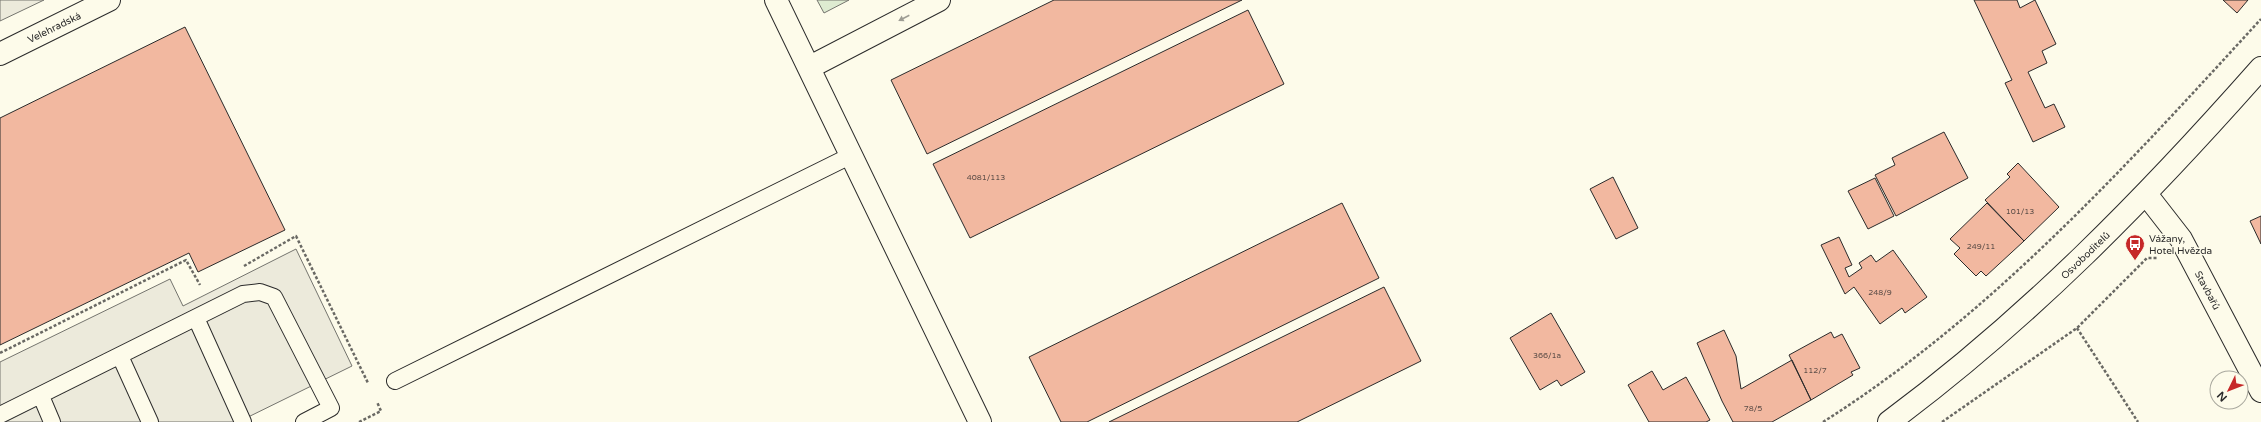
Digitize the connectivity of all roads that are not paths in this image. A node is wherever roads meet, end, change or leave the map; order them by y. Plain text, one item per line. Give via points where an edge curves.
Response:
1 (109, 0) edge
2 (776, 0) edge
3 (939, 0) edge
4 (0, 54) edge
5 (810, 67) junction
6 (2261, 68) edge
7 (852, 155) junction
8 (2146, 194) junction
9 (196, 318) junction
10 (120, 356) junction
11 (395, 381) dead end
12 (2261, 391) edge
13 (41, 396) junction
14 (0, 415) edge
15 (52, 422) edge
16 (150, 422) edge
17 (243, 422) edge
18 (304, 422) edge
19 (980, 422) edge
20 (1889, 422) edge

1 - 4 street, Velehradská
2 - 5 street
3 -> 5 street
5 - 7 street
6 - 8 street, Osvoboditelů
7 - 11 lane
7 - 19 street
8 - 12 street, Stavbařů via 2181,239
8 - 20 street, Osvoboditelů via 2018,318
9 - 10 lane
9 - 17 lane
9 - 18 lane via 243,294 260,292 274,297 331,408
10 - 13 lane
10 - 16 lane
13 - 14 lane
13 - 15 lane

